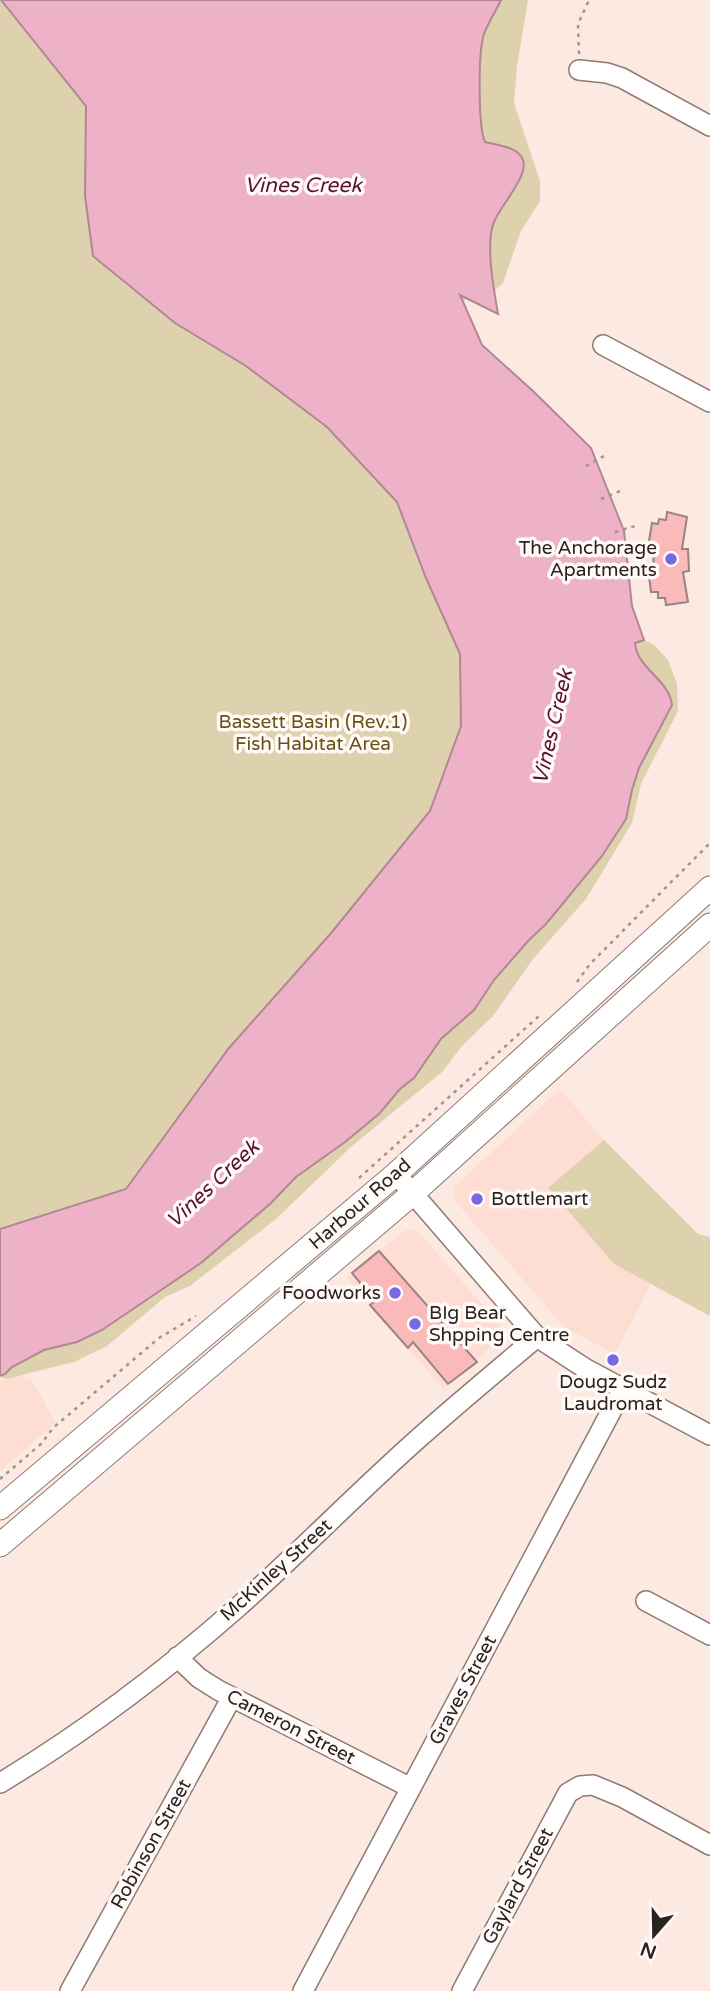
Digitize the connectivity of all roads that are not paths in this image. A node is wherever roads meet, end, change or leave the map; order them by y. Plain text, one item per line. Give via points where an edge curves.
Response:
1 (579, 70) road end
2 (710, 126) edge
3 (603, 345) dead end
4 (710, 402) edge
5 (710, 888) edge
6 (710, 925) edge
7 (396, 1174) junction
8 (412, 1194) junction
9 (537, 1337) junction
10 (623, 1389) junction
11 (710, 1435) edge
12 (0, 1508) edge
13 (0, 1545) edge
14 (646, 1601) dead end
15 (710, 1635) edge
16 (177, 1657) junction
17 (232, 1697) junction
18 (0, 1783) edge
19 (411, 1788) junction
20 (710, 1845) edge
21 (70, 1991) edge
22 (303, 1991) edge
23 (462, 1991) edge

1 - 2 street via 622,79
3 - 4 street
5 - 7 main road, Harbour Road
6 - 8 main road, Harbour Road
7 - 8 street
7 - 12 main road, Harbour Road
8 - 9 street
8 - 13 main road, Harbour Road
9 - 10 street
9 - 16 street, McKinley Street
10 - 11 street
10 - 19 street, Graves Street
14 - 15 street
16 - 17 street, Cameron Street via 199,1678
16 - 18 street, McKinley Street via 107,1713
17 - 19 street, Cameron Street
17 - 21 street, Robinson Street
19 - 22 street, Graves Street
20 - 23 street, Gaylard Street via 593,1785 568,1793

